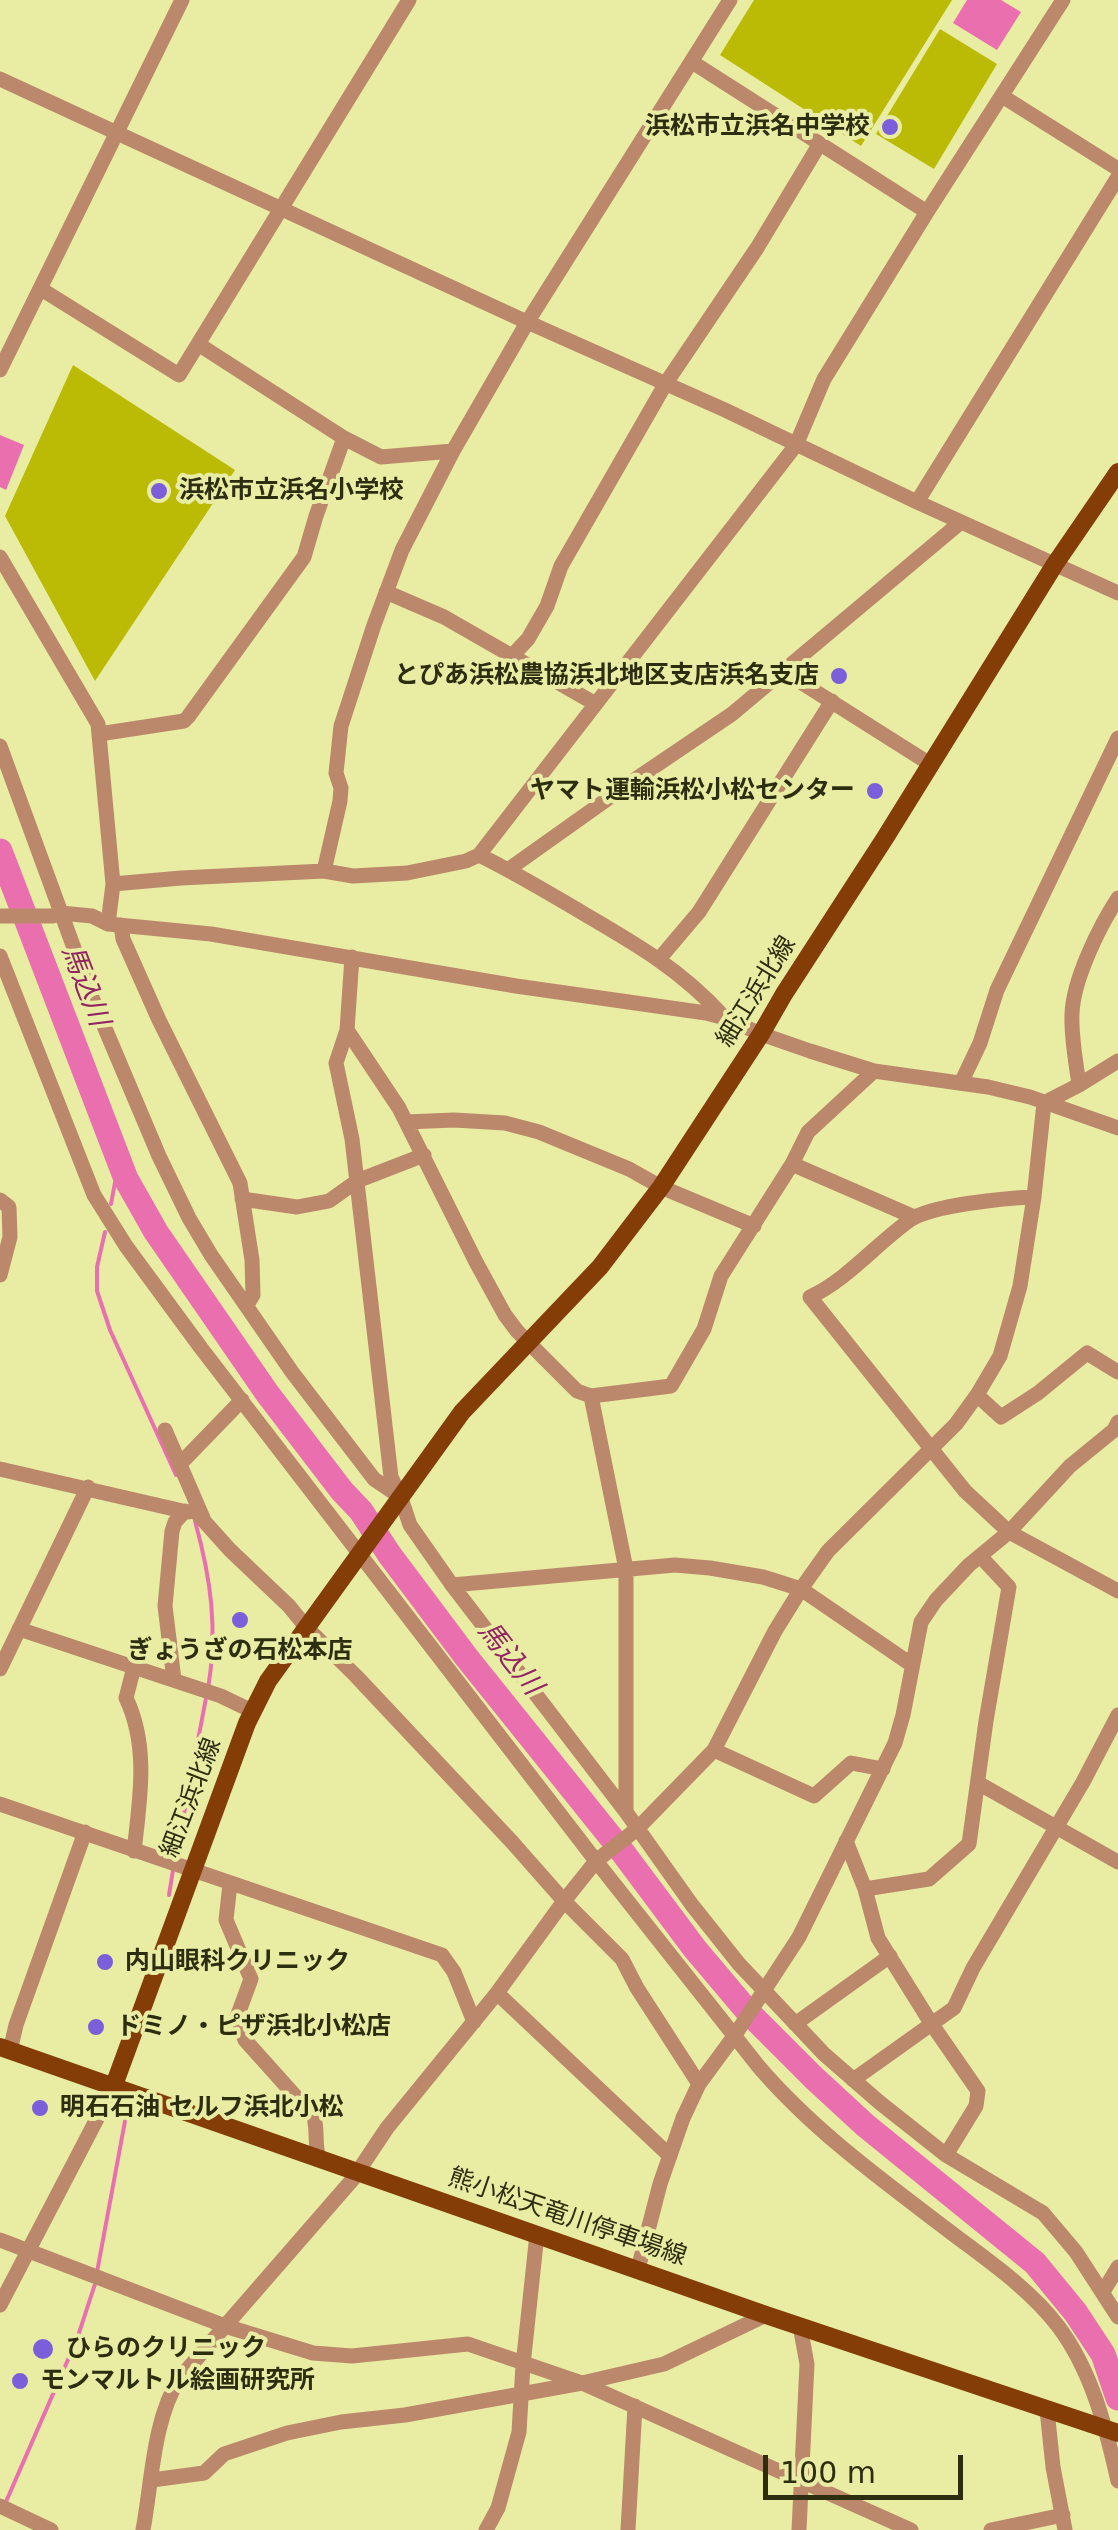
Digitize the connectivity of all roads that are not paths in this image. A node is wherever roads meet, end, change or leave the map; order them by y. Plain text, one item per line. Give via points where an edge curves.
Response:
1 (182, 0) edge
2 (409, 0) edge
3 (730, 0) edge
4 (1063, 0) edge
5 (692, 62) junction
6 (0, 79) edge
7 (1002, 96) junction
8 (116, 134) junction
9 (820, 145) junction
10 (1118, 169) edge
11 (1118, 177) edge
12 (282, 209) junction
13 (927, 212) junction
14 (41, 288) junction
15 (528, 321) junction
16 (198, 344) junction
17 (0, 370) edge
18 (666, 383) junction
19 (344, 438) junction
20 (796, 444) junction
21 (452, 451) junction
22 (1118, 472) edge
23 (917, 502) junction
24 (961, 522) junction
25 (0, 556) edge
26 (1055, 564) junction
27 (386, 592) junction
28 (1118, 593) edge
29 (511, 657) junction
30 (783, 670) junction
31 (832, 701) junction
32 (594, 703) junction
33 (99, 734) junction
34 (1118, 738) edge
35 (0, 746) edge
36 (930, 764) junction
37 (479, 855) junction
38 (510, 869) junction
39 (324, 871) junction
40 (113, 884) junction
41 (1118, 898) edge
42 (57, 914) junction
43 (0, 916) edge
44 (115, 924) junction
45 (0, 956) edge
46 (352, 957) junction
47 (660, 958) junction
48 (725, 1018) junction
49 (347, 1030) junction
50 (761, 1034) junction
51 (1118, 1060) edge
52 (874, 1072) junction
53 (962, 1084) junction
54 (1079, 1086) junction
55 (1044, 1103) junction
56 (406, 1122) junction
57 (1118, 1128) edge
58 (424, 1155) junction
59 (792, 1164) junction
60 (357, 1182) junction
61 (661, 1187) junction
62 (1034, 1198) junction
63 (242, 1199) junction
64 (0, 1200) edge
65 (914, 1216) junction
66 (754, 1226) junction
67 (0, 1275) edge
68 (247, 1305) junction
69 (530, 1342) junction
70 (1118, 1372) edge
71 (977, 1395) junction
72 (591, 1396) junction
73 (242, 1400) junction
74 (1118, 1422) edge
75 (164, 1430) dead end
76 (932, 1449) junction
77 (180, 1464) junction
78 (0, 1469) edge
79 (88, 1488) junction
80 (398, 1502) junction
81 (194, 1514) junction
82 (1009, 1532) junction
83 (363, 1553) junction
84 (980, 1556) junction
85 (626, 1569) junction
86 (452, 1585) junction
87 (801, 1589) junction
88 (1118, 1592) edge
89 (306, 1627) junction
90 (19, 1629) junction
91 (912, 1665) junction
92 (134, 1667) junction
93 (0, 1669) edge
94 (174, 1680) junction
95 (252, 1711) junction
96 (1118, 1715) edge
97 (714, 1750) junction
98 (883, 1769) junction
99 (978, 1783) junction
100 (0, 1804) edge
101 (626, 1812) junction
102 (1055, 1826) junction
103 (634, 1831) junction
104 (85, 1832) junction
105 (846, 1841) junction
106 (134, 1850) junction
107 (598, 1860) junction
108 (1118, 1862) edge
109 (181, 1867) junction
110 (230, 1884) junction
111 (865, 1889) junction
112 (564, 1901) junction
113 (890, 1956) junction
114 (497, 1993) junction
115 (760, 1995) junction
116 (474, 2022) junction
117 (930, 2022) junction
118 (795, 2024) junction
119 (735, 2036) junction
120 (5, 2049) edge
121 (853, 2080) junction
122 (699, 2084) junction
123 (114, 2088) junction
124 (946, 2154) junction
125 (670, 2156) junction
126 (318, 2158) junction
127 (356, 2172) junction
128 (538, 2234) junction
129 (0, 2240) edge
130 (28, 2251) junction
131 (1118, 2267) edge
132 (638, 2269) junction
133 (1103, 2292) junction
134 (0, 2305) edge
135 (766, 2315) junction
136 (1118, 2317) edge
137 (226, 2326) junction
138 (800, 2326) junction
139 (522, 2365) junction
140 (582, 2384) junction
141 (520, 2393) junction
142 (635, 2406) junction
143 (1047, 2410) junction
144 (1113, 2431) edge
145 (152, 2480) junction
146 (802, 2481) junction
147 (1118, 2481) edge
148 (4, 2508) edge
149 (1064, 2522) edge
150 (51, 2530) edge
151 (144, 2530) edge
152 (486, 2530) edge
153 (628, 2530) edge
154 (799, 2530) edge
155 (911, 2530) edge
156 (992, 2530) edge

1 - 8 street
2 - 12 street
3 - 5 street
4 - 7 street
5 - 9 street
5 - 15 street
6 - 8 street
7 - 10 street
7 - 13 street
8 - 12 street
8 - 14 street
9 - 13 street
9 - 18 street
11 - 23 street
12 - 15 street
12 - 16 street
13 - 20 street via 824,379
14 - 16 street via 178,375
14 - 17 street
15 - 18 street
15 - 21 street
16 - 19 street
18 - 20 street
18 - 29 street via 561,566 547,606
19 - 21 street via 382,456
19 - 33 street via 304,557 188,717
20 - 23 street
20 - 32 street
21 - 27 street
22 - 26 main road, 細江浜北線
23 - 24 street
24 - 26 street
24 - 30 street
25 - 33 street
26 - 28 street
26 - 36 main road, 細江浜北線
27 - 29 street
27 - 39 street via 340,726 340,801
29 - 32 street
30 - 31 street
30 - 38 street via 732,714
31 - 36 street
31 - 47 street via 699,912
32 - 37 street
33 - 40 street
34 - 53 street via 996,990
35 - 42 street
36 - 50 main road, 細江浜北線
37 - 38 street
37 - 39 street via 407,874
38 - 47 street
39 - 40 street
40 - 44 street
41 - 54 street via 1082,970 1072,1012
42 - 43 street
42 - 44 street
42 - 68 street via 189,1218
44 - 46 street
44 - 63 street
45 - 73 street via 94,1196
46 - 48 street
46 - 49 street
47 - 48 street
48 - 50 street
49 - 56 street
49 - 60 street via 336,1064
50 - 52 street
50 - 61 main road, 細江浜北線
51 - 54 street
52 - 53 street
52 - 59 street via 808,1132
53 - 55 street
54 - 55 street
55 - 57 street
55 - 62 street
56 - 58 street
56 - 61 street via 506,1123
58 - 60 street
58 - 69 street via 506,1315
59 - 65 street
59 - 66 street
60 - 63 street via 328,1202 297,1208
60 - 80 street
61 - 66 street
61 - 69 main road, 細江浜北線 via 600,1267
62 - 65 street
62 - 71 street via 1014,1311 1000,1356
63 - 68 street via 254,1295
64 - 67 street via 9,1207 12,1226
65 - 76 street via 810,1297
66 - 72 street via 722,1276 704,1328 671,1386
68 - 80 street via 374,1479
69 - 72 street via 577,1391
69 - 80 main road, 細江浜北線 via 462,1412
70 - 71 street via 1086,1352 1001,1416
71 - 76 street
72 - 85 street
73 - 77 street
73 - 83 street
74 - 82 street
75 - 77 street
76 - 82 street
76 - 87 street via 828,1551
77 - 81 street
78 - 79 street
79 - 81 street
79 - 90 street
80 - 83 main road, 細江浜北線
80 - 86 street
81 - 89 street
81 - 94 street via 175,1522 172,1531 165,1596
82 - 84 street
82 - 88 street
83 - 89 main road, 細江浜北線
83 - 107 street
84 - 91 street via 921,1622
84 - 99 street via 1009,1587
85 - 86 street
85 - 87 street via 710,1568
85 - 101 street
86 - 101 street
87 - 91 street
87 - 97 street
89 - 95 main road, 細江浜北線
89 - 112 street
90 - 92 street
90 - 93 street
91 - 98 street
92 - 94 street
92 - 106 street via 126,1698 141,1752
94 - 95 street
95 - 109 main road, 細江浜北線
96 - 102 street
97 - 98 street via 814,1796 851,1764
97 - 103 street
98 - 105 street
99 - 102 street
99 - 111 street via 969,1844 929,1879
100 - 104 street
101 - 103 street
102 - 108 street
102 - 117 street via 954,2008
103 - 107 street
103 - 115 street
104 - 106 street
104 - 120 street
105 - 111 street
105 - 115 street via 799,1937
106 - 109 street
107 - 112 street
107 - 119 street
109 - 110 street
109 - 123 main road, 細江浜北線
110 - 116 street via 442,1955
110 - 126 street via 226,1920 251,1979 236,2017 245,2040 314,2117
111 - 113 street
112 - 114 street
112 - 122 street via 622,1959
113 - 117 street
113 - 118 street
114 - 116 street
114 - 125 street
115 - 118 street
115 - 119 street
116 - 127 street
117 - 121 street
117 - 124 street via 978,2091 976,2106
118 - 121 street
119 - 122 street
119 - 144 street via 786,2098 849,2154 1039,2303 1060,2329
120 - 123 main road, 熊小松天竜川停車場線
121 - 124 street
122 - 125 street
123 - 126 main road, 熊小松天竜川停車場線
123 - 130 street
124 - 133 street via 1043,2213
125 - 132 street
126 - 127 main road, 熊小松天竜川停車場線
127 - 128 main road, 熊小松天竜川停車場線
127 - 137 street
128 - 132 main road, 熊小松天竜川停車場線
128 - 139 street
129 - 130 street
130 - 134 street
130 - 137 street
131 - 133 street
132 - 135 main road, 熊小松天竜川停車場線
133 - 136 street
135 - 138 main road, 熊小松天竜川停車場線
135 - 140 street via 664,2364
137 - 139 street via 313,2353 352,2356 468,2344
137 - 145 street via 170,2393
138 - 143 main road, 熊小松天竜川停車場線
138 - 146 street via 807,2364
139 - 140 street
139 - 141 street
140 - 141 street
140 - 142 street
141 - 145 street via 287,2433 224,2454 204,2473
141 - 152 street via 519,2432
142 - 146 street
142 - 153 street
143 - 144 main road, 熊小松天竜川停車場線
143 - 149 street
144 - 147 street
145 - 151 street
146 - 154 street
146 - 155 street
148 - 150 street
149 - 156 street

